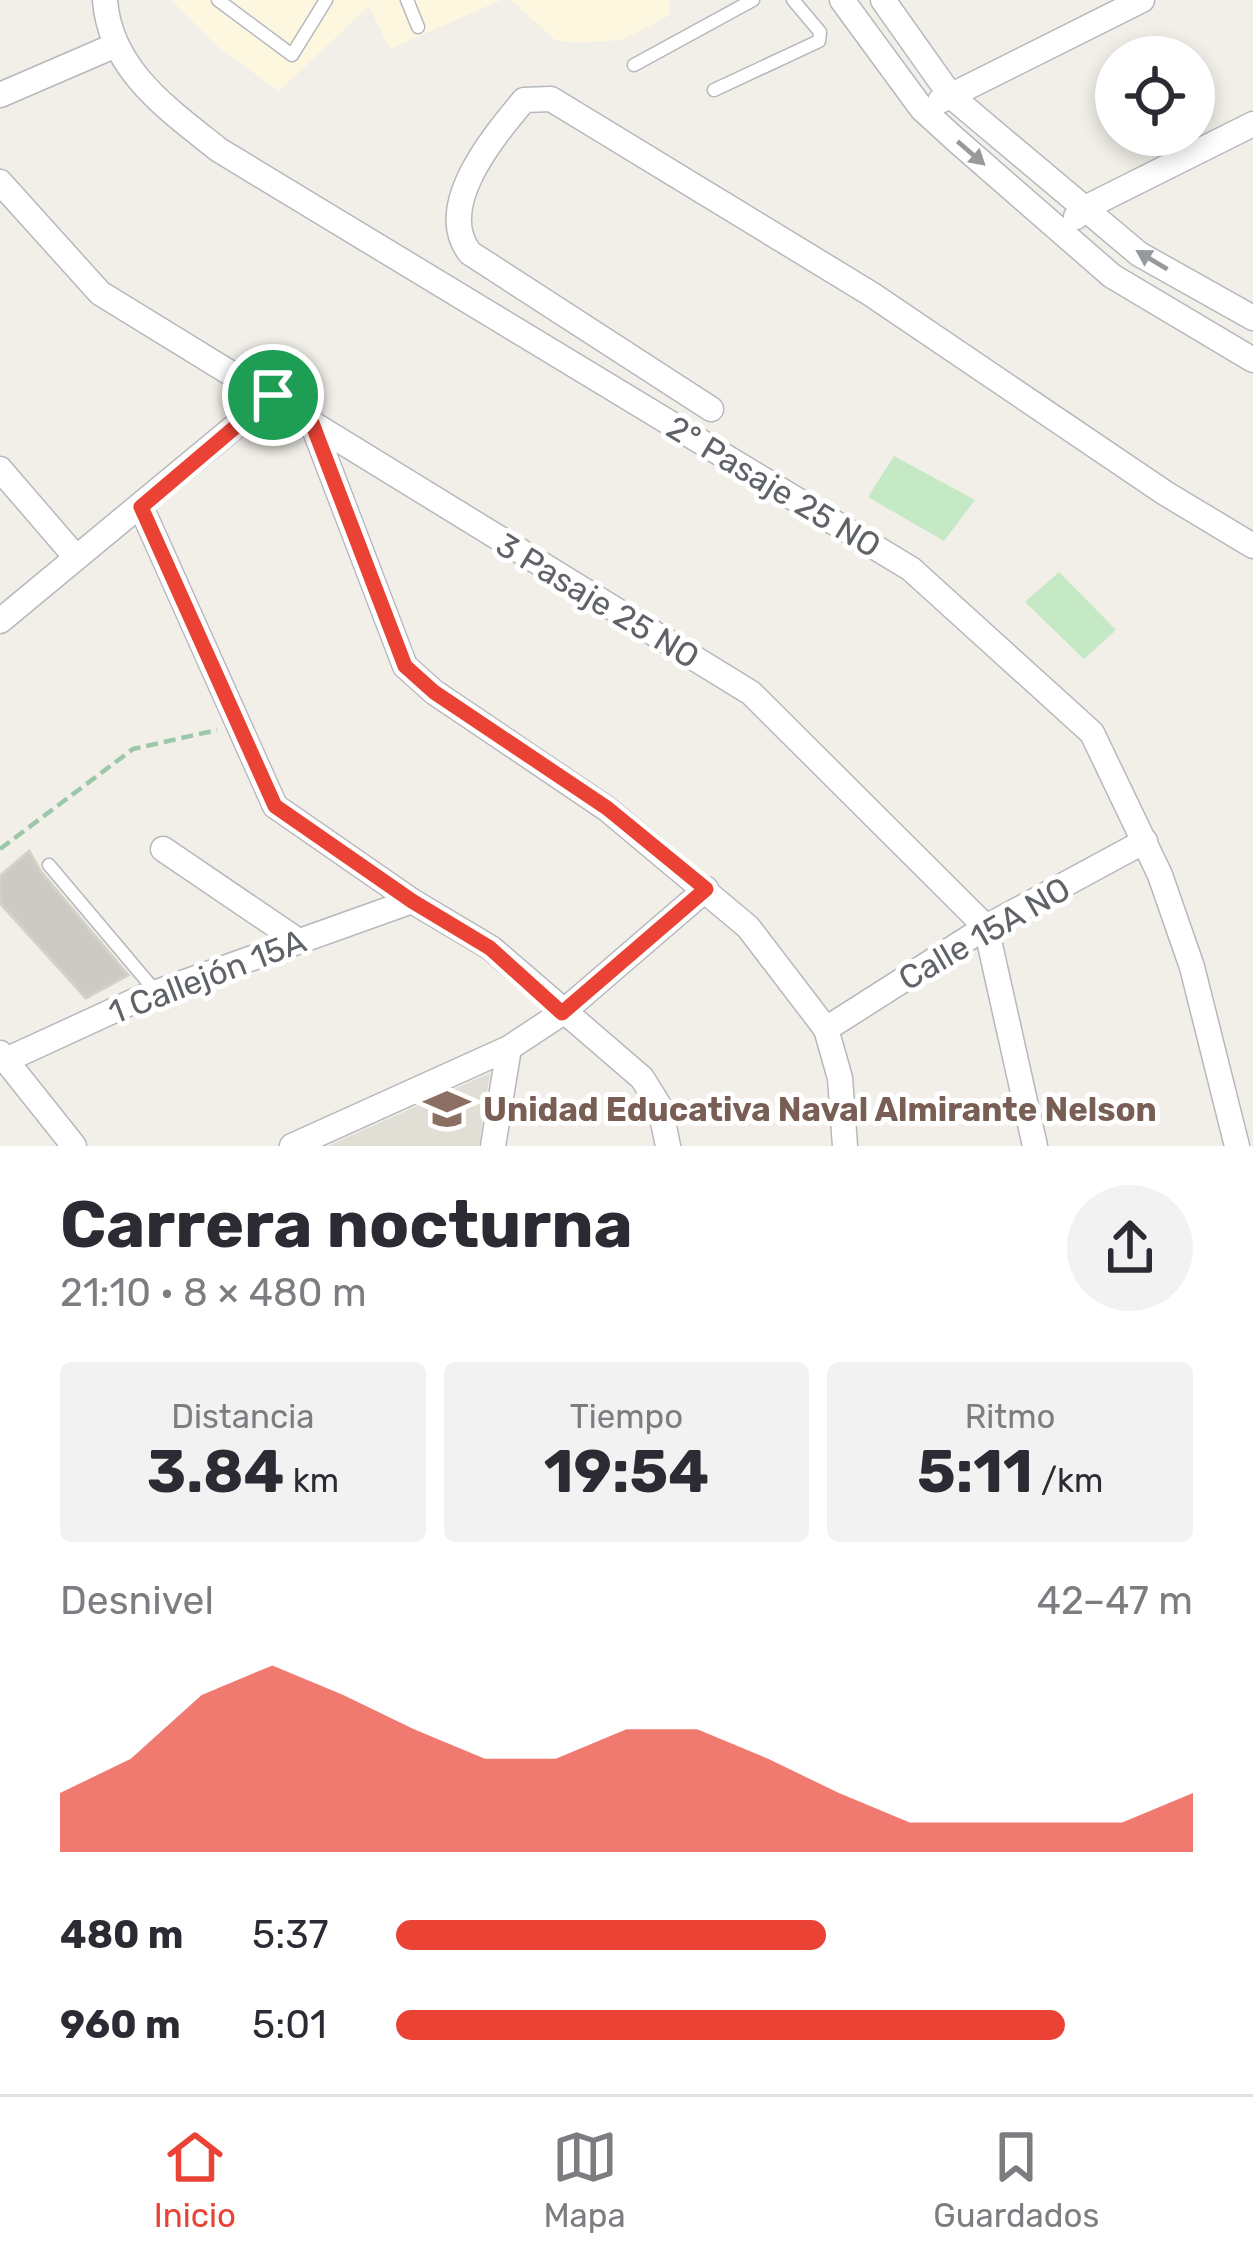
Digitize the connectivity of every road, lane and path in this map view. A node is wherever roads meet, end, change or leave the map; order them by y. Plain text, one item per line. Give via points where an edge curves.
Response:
1 (105, 0) edge
2 (218, 0) edge
3 (407, 0) edge
4 (753, 0) edge
5 (793, 0) edge
6 (842, 0) edge
7 (883, 0) edge
8 (1142, 0) edge
9 (324, 1) edge
10 (418, 27) dead end
11 (116, 45) junction
12 (634, 65) dead end
13 (715, 90) dead end
14 (0, 95) edge
15 (951, 96) junction
16 (922, 110) junction
17 (1253, 124) edge
18 (0, 182) edge
19 (1085, 208) junction
20 (1062, 231) junction
21 (1253, 319) edge
22 (1253, 360) edge
23 (273, 395) junction
24 (711, 409) dead end
25 (312, 423) junction
26 (0, 469) edge
27 (141, 507) junction
28 (1253, 546) edge
29 (74, 556) junction
30 (0, 621) edge
31 (239, 725) junction
32 (1145, 841) junction
33 (0, 849) edge
34 (164, 849) dead end
35 (50, 865) dead end
36 (706, 889) junction
37 (412, 901) junction
38 (986, 927) junction
39 (297, 940) junction
40 (157, 993) junction
41 (562, 1013) junction
42 (826, 1029) junction
43 (509, 1048) junction
44 (3, 1056) edge
45 (74, 1146) edge
46 (292, 1146) edge
47 (493, 1146) edge
48 (668, 1146) edge
49 (845, 1146) edge
50 (1035, 1146) edge
51 (1237, 1146) edge

1 - 11 street, 2° Pasaje 25 NO
2 - 9 lane via 292,55
3 - 10 lane
4 - 12 lane
5 - 13 lane via 819,41
6 - 16 street
7 - 15 street
8 - 15 street
11 - 14 street
11 - 32 street, 2° Pasaje 25 NO via 150,95 219,150 910,569 1092,733
15 - 16 street
15 - 19 street
16 -> 20 street
17 - 19 street
18 - 23 street, 3 Pasaje 25 NO via 100,293
19 - 20 street
21 -> 19 street via 1139,254
20 - 22 street via 1112,276
23 - 25 street, 3 Pasaje 25 NO
23 - 27 street
24 - 28 street via 460,240 459,200 524,100 550,99 871,294
25 - 36 street via 405,666 607,808
25 - 38 street, 3 Pasaje 25 NO via 751,693
26 - 29 street
27 - 29 street
27 - 31 street
29 - 30 street
31 - 33 path via 133,749
31 - 37 street via 275,806
32 - 38 street, Calle 15A NO
32 - 51 street, 2° Pasaje 25 NO via 1192,968
34 - 39 street
35 - 40 lane
36 - 41 street
36 - 42 street via 748,927
37 - 39 street, 1 Callejón 15A
37 - 41 street via 490,948
38 - 42 street, Calle 15A NO
38 - 50 street
39 - 40 street, 1 Callejón 15A
40 - 44 street, 1 Callejón 15A
41 - 43 street
41 - 48 street via 642,1078 660,1107
42 - 49 street
43 - 46 street
43 - 47 street
44 - 45 street

